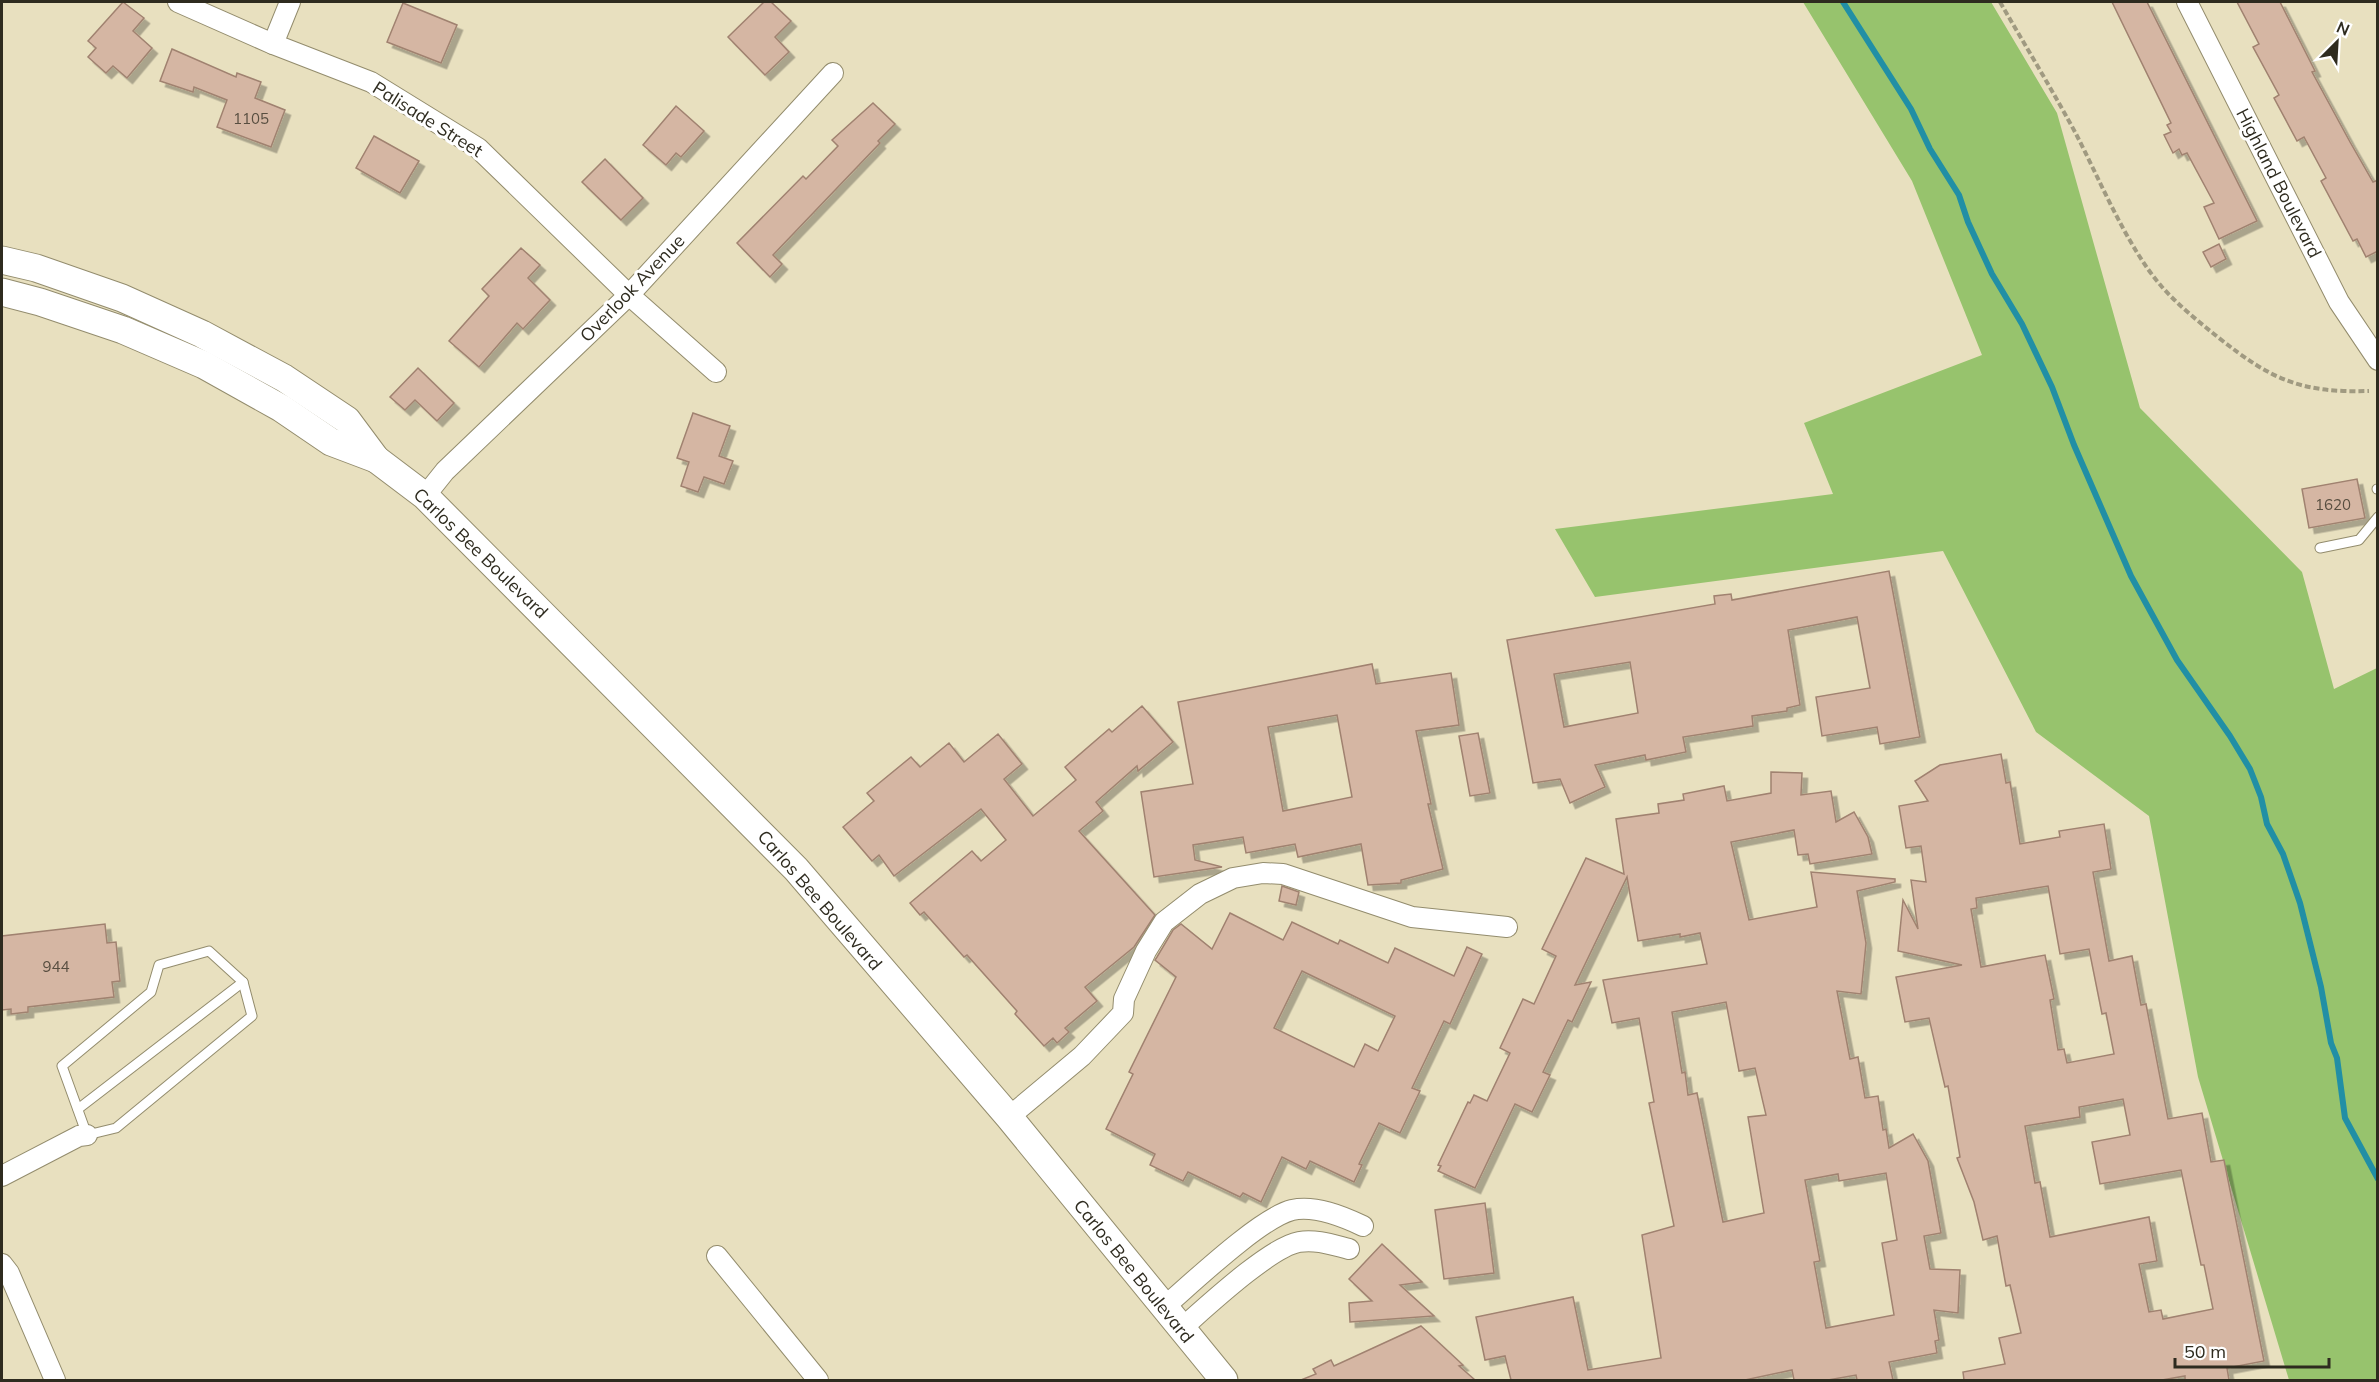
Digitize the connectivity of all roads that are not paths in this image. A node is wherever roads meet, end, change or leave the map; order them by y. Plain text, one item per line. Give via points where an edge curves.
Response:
1 (178, 2) edge
2 (290, 2) edge
3 (2187, 2) edge
4 (273, 44) junction
5 (833, 73) dead end
6 (2, 260) edge
7 (2, 292) edge
8 (629, 296) junction
9 (2378, 360) edge
10 (716, 372) dead end
11 (376, 459) junction
12 (425, 496) junction
13 (2378, 517) edge
14 (2320, 548) dead end
15 (1507, 927) dead end
16 (243, 982) junction
17 (78, 1109) junction
18 (1009, 1117) junction
19 (87, 1135) junction
20 (2, 1176) edge
21 (1363, 1226) dead end
22 (1349, 1250) dead end
23 (717, 1256) dead end
24 (2, 1264) edge
25 (1163, 1308) junction
26 (1181, 1329) junction
27 (55, 1380) edge
28 (818, 1380) edge
29 (1224, 1380) edge

1 - 4 street, Palisade Street
2 - 4 street
3 - 9 street, Highland Boulevard via 2339,302
4 - 8 street, Palisade Street via 371,82 478,148
5 - 8 street, Overlook Avenue
6 - 11 main road, Carlos Bee Boulevard via 122,298 202,334 284,378 347,420
7 - 11 main road, Carlos Bee Boulevard via 123,330 204,365 281,408 331,442
8 - 10 street, Palisade Street
8 - 12 street, Overlook Avenue via 445,471
11 - 12 main road, Carlos Bee Boulevard
12 - 18 main road, Carlos Bee Boulevard via 796,868
13 - 14 lane via 2359,540
15 - 18 street via 1412,917 1282,874 1233,878 1200,894 1164,922 1124,999 1123,1013 1082,1056
16 - 17 lane
16 - 17 lane via 209,951 159,965 151,992 62,1066
16 - 19 lane via 252,1016 116,1128
17 - 19 lane
18 - 25 main road, Carlos Bee Boulevard
19 - 20 street
21 - 25 street via 1317,1210 1282,1214
22 - 26 street via 1310,1242 1287,1246
23 - 28 street
24 - 27 street
25 - 26 main road, Carlos Bee Boulevard
26 - 29 main road, Carlos Bee Boulevard

